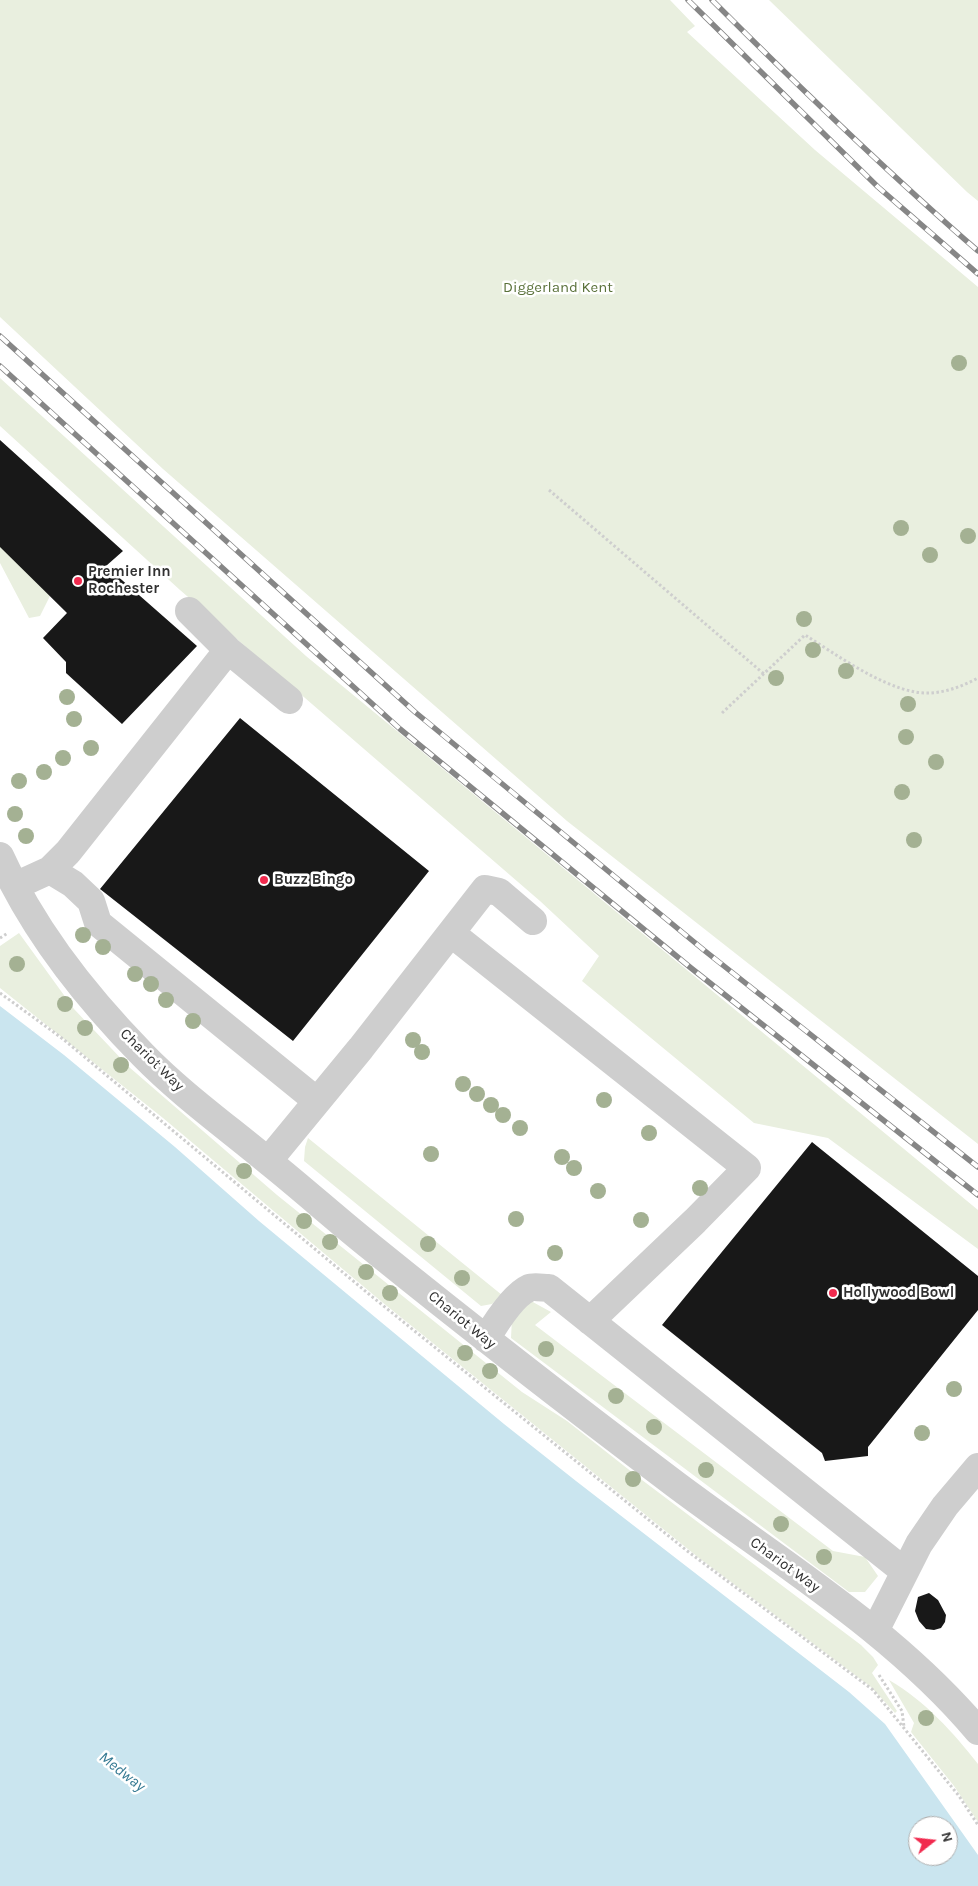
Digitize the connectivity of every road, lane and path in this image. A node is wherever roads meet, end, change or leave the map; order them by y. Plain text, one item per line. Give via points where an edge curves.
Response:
1 (549, 490) dead end
2 (189, 611) dead end
3 (228, 650) junction
4 (764, 674) junction
5 (978, 678) edge
6 (289, 700) dead end
7 (722, 713) dead end
8 (50, 870) junction
9 (5, 871) edge
10 (534, 921) dead end
11 (452, 934) junction
12 (0, 993) edge
13 (317, 1101) junction
14 (268, 1161) junction
15 (590, 1321) junction
16 (486, 1339) junction
17 (978, 1467) edge
18 (904, 1571) junction
19 (875, 1631) junction
20 (882, 1680) dead end
21 (904, 1728) junction
22 (978, 1731) edge
23 (978, 1825) edge

1 - 4 path
2 - 3 street
3 - 6 street
3 - 8 street via 68,852
4 - 5 path via 805,635 866,673 916,692 948,691
4 - 7 path
8 - 9 street
8 - 13 street via 73,884 91,901 98,923
9 - 14 street, Chariot Way via 50,944 104,1012 144,1056
10 - 11 street via 499,892 485,889
11 - 13 street
11 - 15 street via 747,1168
12 - 21 path via 63,1039 370,1295 686,1550 873,1690
13 - 14 street
14 - 16 street, Chariot Way
15 - 16 street via 549,1288 530,1288 499,1317
15 - 18 street
16 - 19 street, Chariot Way via 656,1470
17 - 18 street via 945,1506
18 - 19 street
19 - 22 street, Chariot Way via 917,1666
20 - 21 path via 902,1710
21 - 23 path

